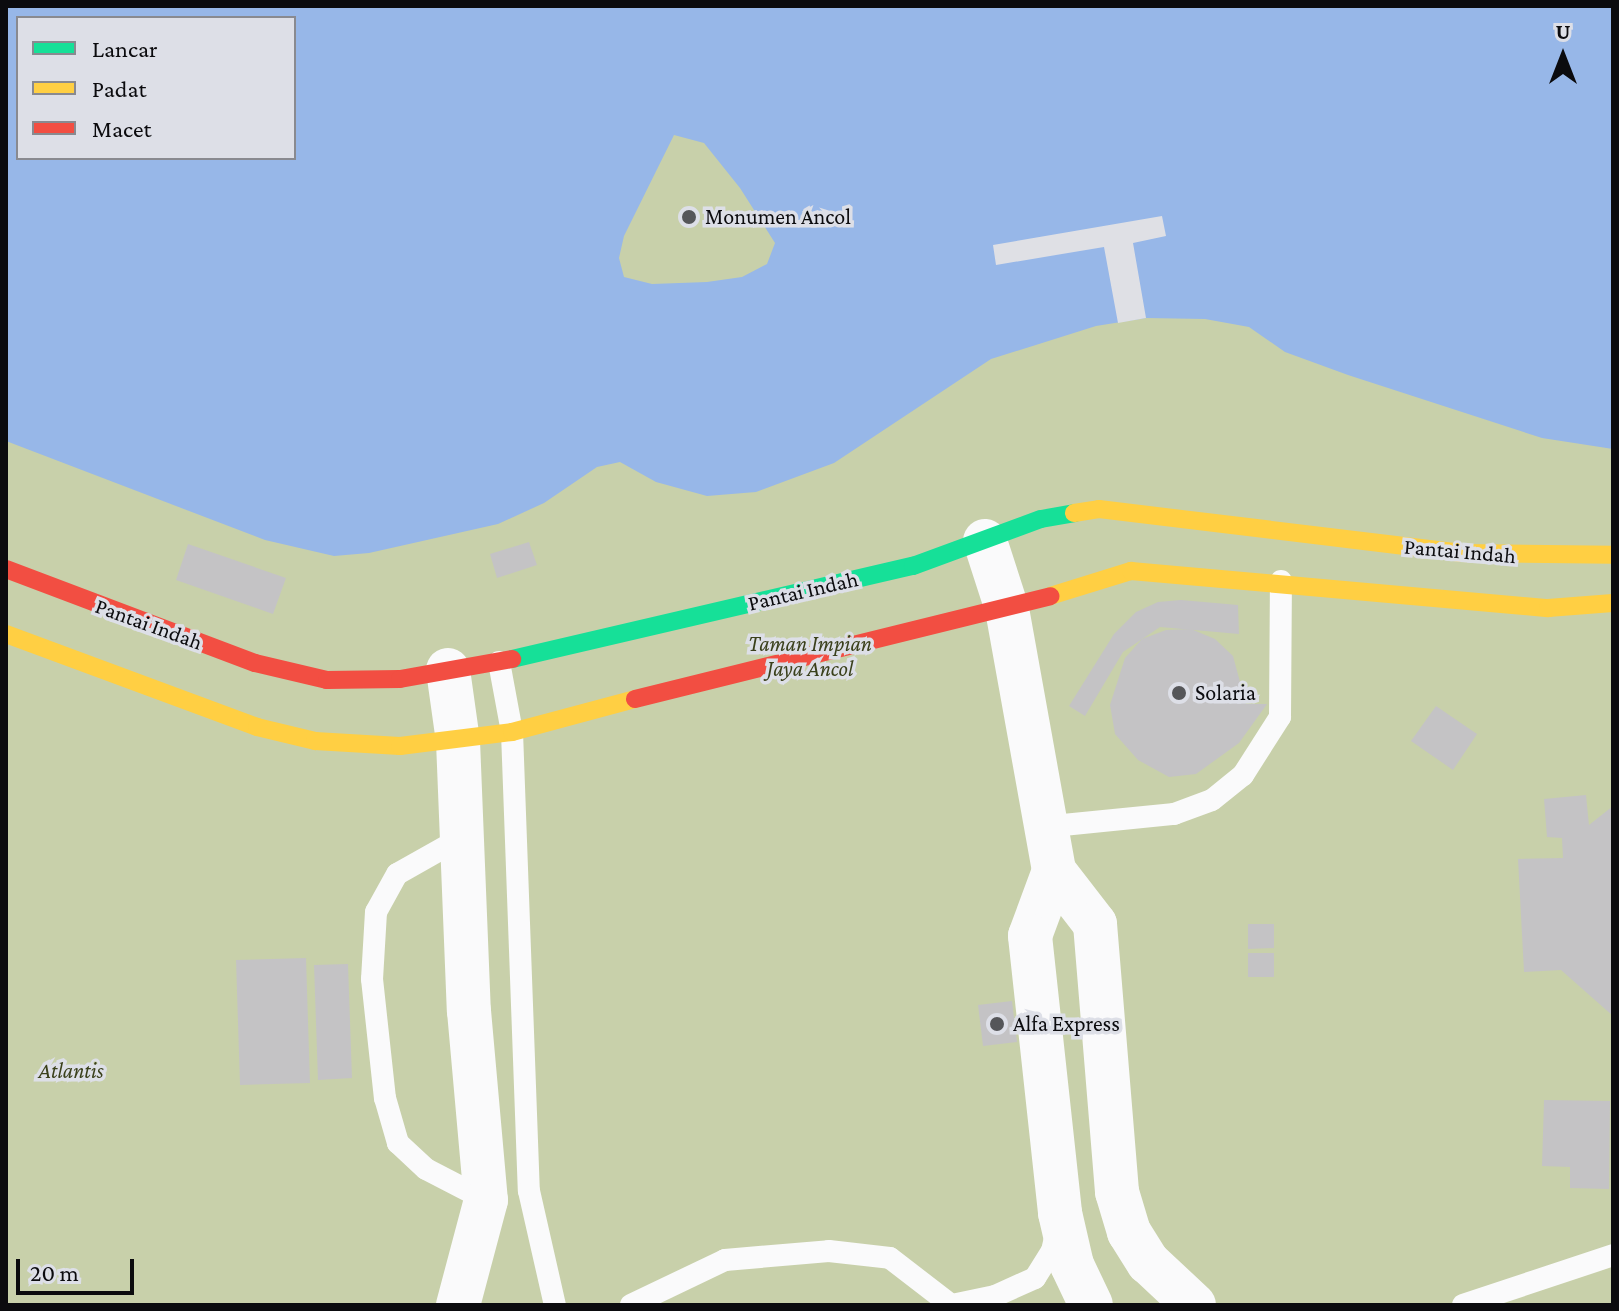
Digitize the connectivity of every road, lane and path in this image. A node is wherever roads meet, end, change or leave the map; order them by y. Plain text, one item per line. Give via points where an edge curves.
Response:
1 (985, 541) junction
2 (1613, 555) edge
3 (6, 569) edge
4 (1281, 581) junction
5 (1613, 603) edge
6 (1007, 609) junction
7 (6, 634) edge
8 (499, 662) junction
9 (448, 670) junction
10 (512, 732) junction
11 (458, 741) junction
12 (1043, 827) junction
13 (461, 838) junction
14 (1054, 871) junction
15 (486, 1200) junction
16 (1060, 1213) junction
17 (1613, 1255) edge
18 (557, 1302) edge
19 (458, 1305) edge
20 (631, 1305) edge
21 (952, 1305) edge
22 (1091, 1305) edge
23 (1194, 1305) edge
24 (1463, 1305) edge

1 - 2 street, Pantai Indah via 1041,519 1099,509 1460,553
1 - 6 street
1 - 8 street, Pantai Indah via 913,566
3 - 9 street, Pantai Indah via 325,687
4 - 5 street, Pantai Indah via 1548,608
4 - 6 street, Pantai Indah via 1131,571
4 - 12 lane via 1280,717 1243,775 1212,800 1174,814
6 - 10 street, Pantai Indah via 752,668
6 - 12 street
7 - 11 street, Pantai Indah via 257,727 400,746
8 - 9 street, Pantai Indah
8 - 10 lane
9 - 11 street
10 - 11 street, Pantai Indah
10 - 18 lane via 529,1191
11 - 13 street
12 - 14 street
13 - 15 street
13 - 15 lane via 397,874 376,912 372,979 385,1098 398,1143 426,1169
14 - 16 street via 1030,936
14 - 23 street via 1095,924 1117,1192 1129,1232 1148,1262
15 - 19 street
16 - 21 lane via 1052,1251 1035,1278 995,1296
16 - 22 street via 1072,1265
17 - 24 lane
20 - 21 lane via 725,1260 829,1251 890,1258

